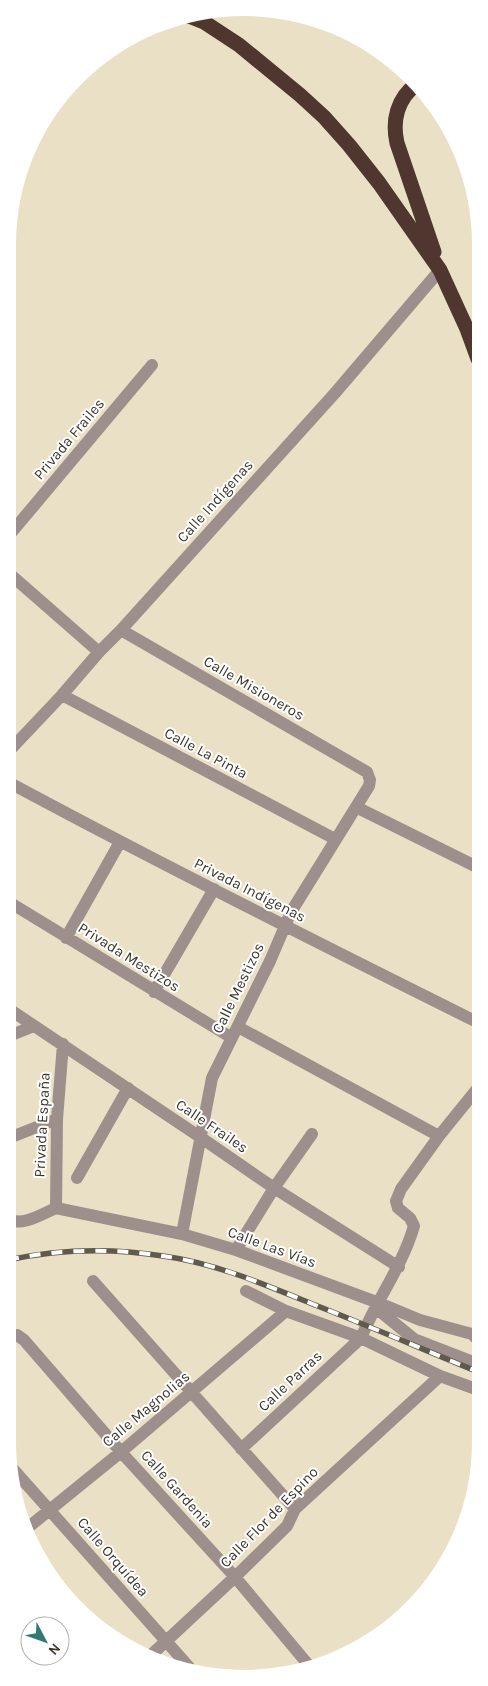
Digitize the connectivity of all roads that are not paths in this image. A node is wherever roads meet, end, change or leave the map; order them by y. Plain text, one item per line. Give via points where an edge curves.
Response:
1 (201, 21) edge
2 (411, 90) edge
3 (440, 270) junction
4 (472, 342) edge
5 (152, 365) dead end
6 (16, 527) edge
7 (16, 579) edge
8 (121, 630) junction
9 (99, 652) junction
10 (62, 695) junction
11 (16, 744) edge
12 (369, 775) joint
13 (16, 786) edge
14 (356, 806) junction
15 (335, 839) junction
16 (120, 842) junction
17 (472, 864) edge
18 (214, 889) junction
19 (16, 906) edge
20 (285, 927) junction
21 (66, 938) junction
22 (154, 992) junction
23 (16, 1014) edge
24 (472, 1020) edge
25 (34, 1026) junction
26 (238, 1026) junction
27 (16, 1033) edge
28 (232, 1038) junction
29 (63, 1044) junction
30 (128, 1088) junction
31 (472, 1095) edge
32 (57, 1119) junction
33 (312, 1134) dead end
34 (16, 1135) edge
35 (439, 1136) junction
36 (200, 1137) junction
37 (77, 1178) dead end
38 (274, 1188) junction
39 (56, 1208) junction
40 (16, 1222) edge
41 (182, 1234) junction
42 (236, 1250) junction
43 (399, 1268) junction
44 (93, 1281) dead end
45 (246, 1291) dead end
46 (378, 1305) junction
47 (286, 1311) junction
48 (472, 1331) edge
49 (16, 1337) edge
50 (361, 1338) junction
51 (472, 1361) edge
52 (440, 1376) junction
53 (472, 1387) edge
54 (191, 1392) junction
55 (241, 1449) junction
56 (121, 1452) junction
57 (19, 1475) edge
58 (295, 1509) junction
59 (50, 1510) junction
60 (32, 1524) edge
61 (235, 1577) junction
62 (166, 1642) junction
63 (155, 1651) edge
64 (305, 1661) edge
65 (184, 1662) edge

1 - 3 highway via 239,45 324,118 380,184
2 - 3 highway via 399,106 394,131
3 - 4 highway
3 - 8 street, Calle Indígenas via 336,393
5 - 6 street, Privada Frailes
7 - 9 street
8 - 9 street, Calle Indígenas
8 - 12 street, Calle Misioneros
9 - 10 street, Calle Indígenas
10 - 11 street, Calle Indígenas
10 - 15 street, Calle La Pinta
12 - 14 street, Calle Mestizos via 369,786
13 - 16 street, Privada Indígenas
14 - 15 street, Calle Mestizos
14 - 17 street
15 - 20 street, Calle Mestizos
16 - 18 street, Privada Indígenas
16 - 21 street
18 - 20 street, Privada Indígenas
18 - 22 street
19 - 21 street, Privada Mestizos
20 - 24 street, Privada Indígenas
20 - 26 street, Calle Mestizos
21 - 22 street, Privada Mestizos
22 - 28 street, Privada Mestizos
23 - 25 street, Calle Frailes
25 - 27 street
25 - 29 street, Calle Frailes
26 - 28 street, Calle Mestizos
26 - 35 street
28 - 36 street, Calle Mestizos via 212,1078
29 - 30 street, Calle Frailes
29 - 32 street, Privada España
30 - 36 street, Calle Frailes
30 - 37 street
31 - 35 street
32 - 34 street
32 - 39 street, Privada España
33 - 38 street
35 - 43 street via 396,1201 414,1226
36 - 38 street, Calle Frailes
36 - 41 street, Calle Mestizos
38 - 42 street
38 - 43 street, Calle Frailes
39 - 40 street
39 - 41 street, Calle Las Vías
41 - 42 street, Calle Las Vías
42 - 46 street, Calle Las Vías
43 - 46 street
44 - 54 street
45 - 47 street
46 - 48 street, Calle Las Vías via 420,1320
46 - 50 street
46 - 51 street via 414,1338
47 - 50 street
47 - 54 street, Calle Magnolias
49 - 56 street, Calle Gardenia via 24,1340
50 - 52 street
50 - 55 street, Calle Parras
52 - 53 street
52 - 58 street, Calle Flor de Espino
54 - 55 street
54 - 56 street, Calle Magnolias
55 - 58 street
56 - 59 street, Calle Magnolias
56 - 61 street, Calle Gardenia
57 - 59 street, Calle Orquídea
58 - 61 street, Calle Flor de Espino via 287,1526
59 - 60 street, Calle Magnolias
59 - 62 street, Calle Orquídea
61 - 62 street, Calle Flor de Espino
61 - 64 street, Calle Gardenia
62 - 63 street, Calle Flor de Espino
62 - 65 street, Calle Orquídea

